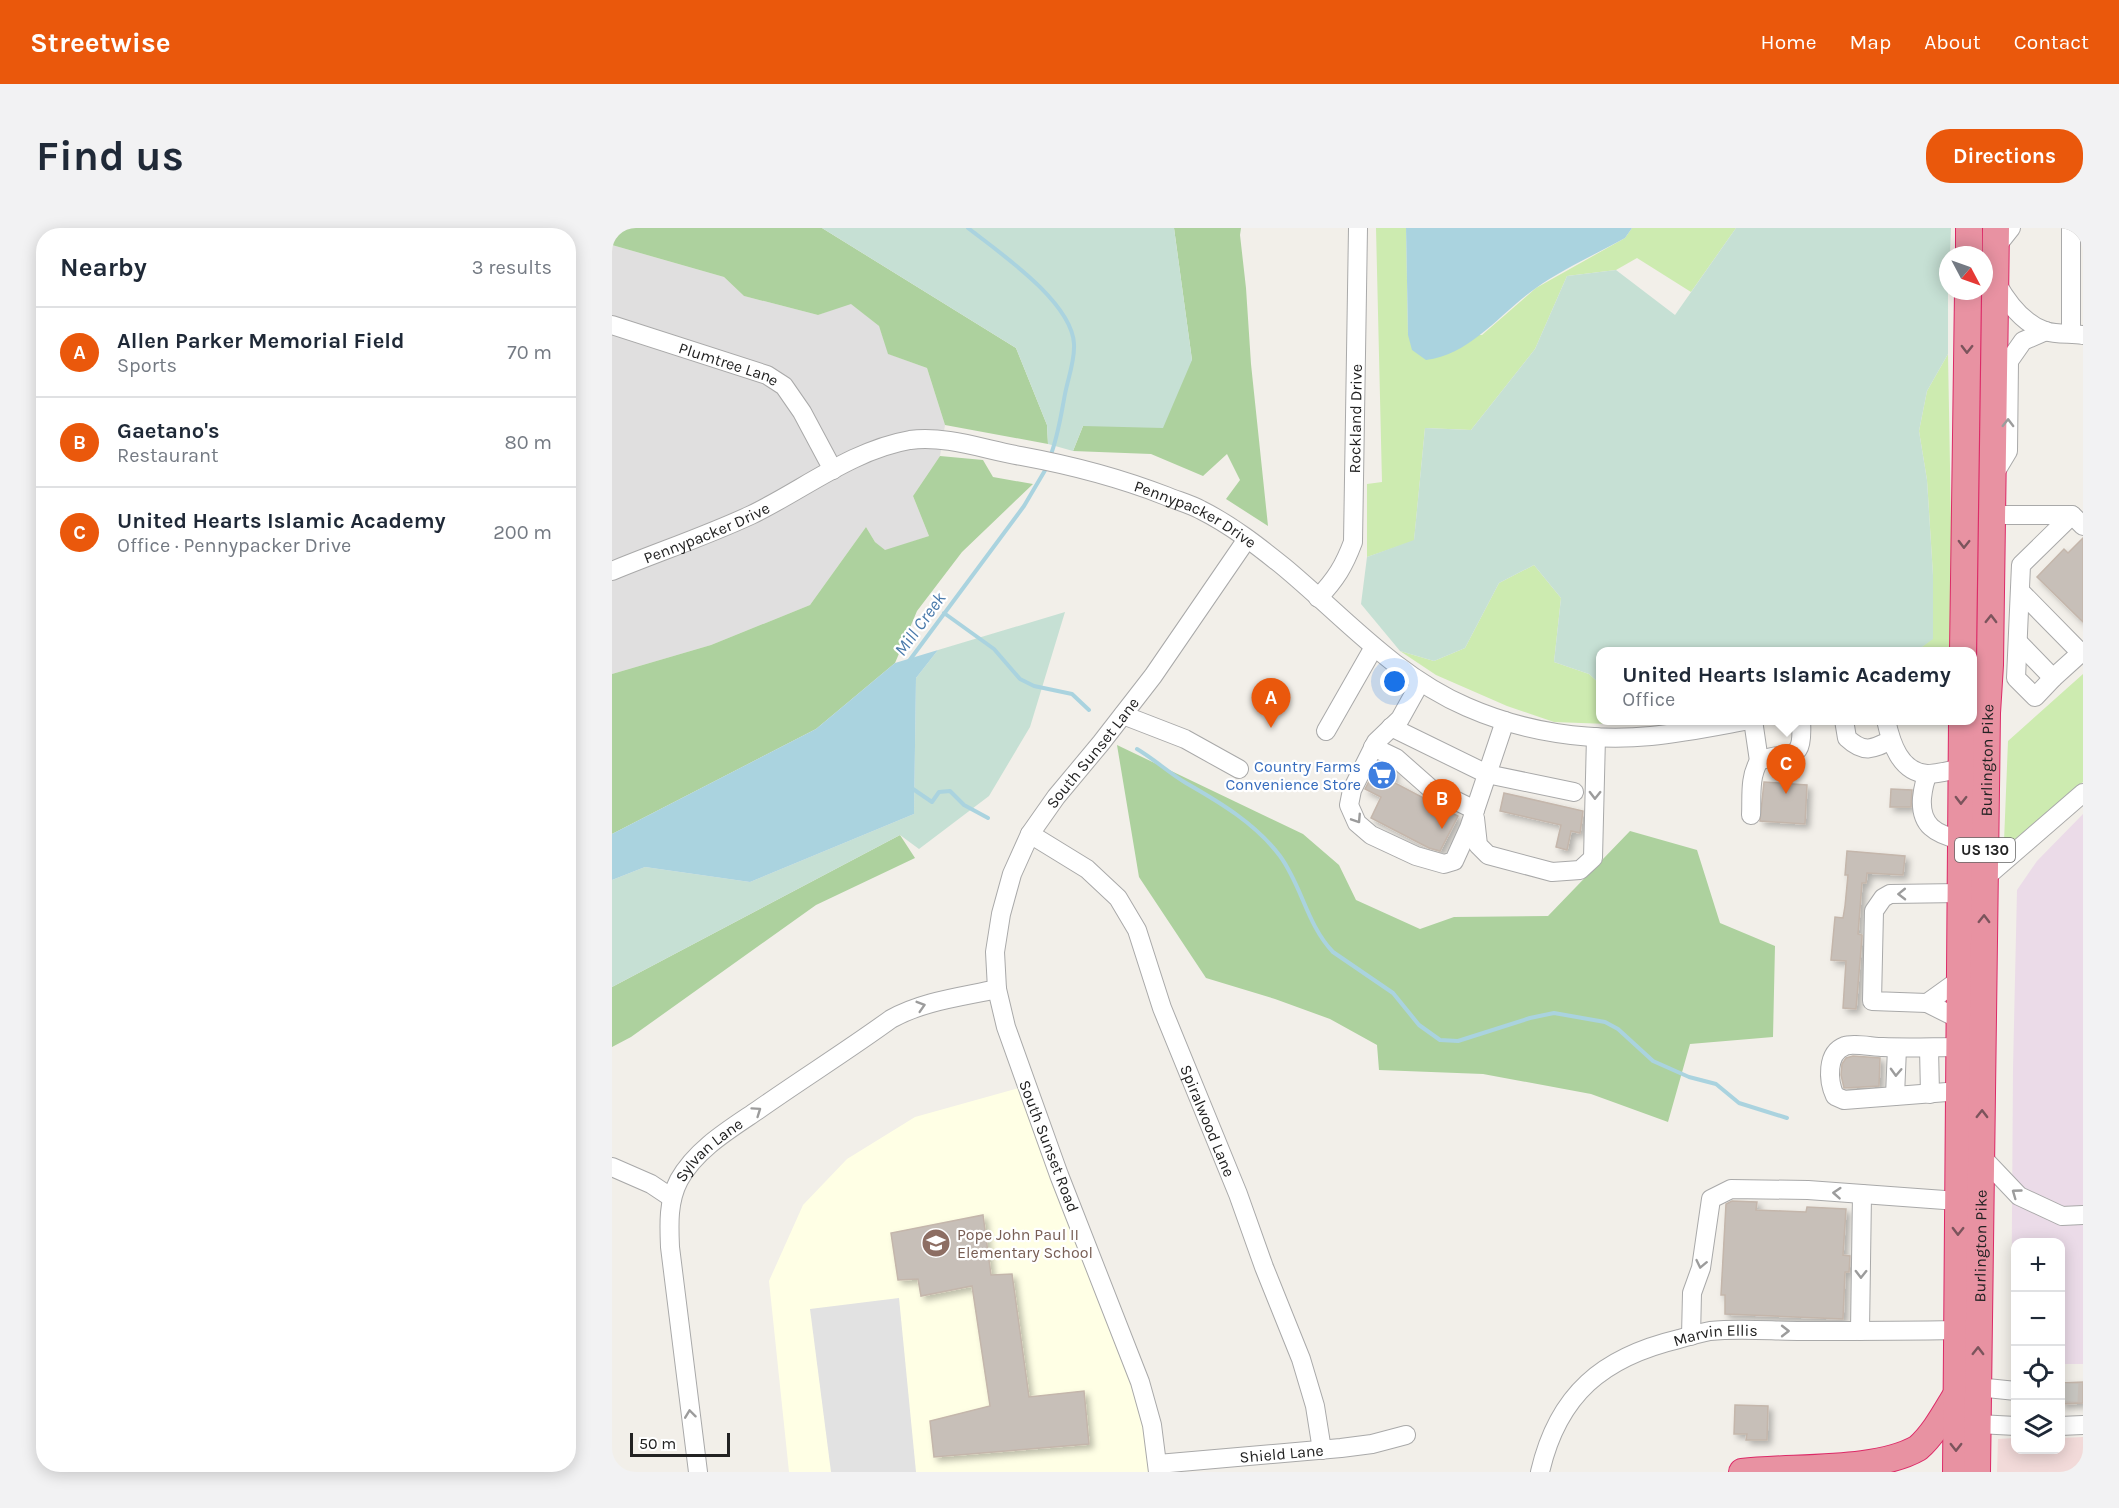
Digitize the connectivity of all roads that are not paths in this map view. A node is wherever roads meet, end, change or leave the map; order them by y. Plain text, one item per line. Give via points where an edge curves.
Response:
1 (1358, 228) edge
2 (1969, 228) edge
3 (2071, 228) edge
4 (2001, 234) edge
5 (1969, 246) edge
6 (1996, 282) junction
7 (1968, 300) edge
8 (612, 325) edge
9 (2046, 331) junction
10 (2077, 334) edge
11 (833, 470) junction
12 (1992, 477) junction
13 (1992, 515) junction
14 (2077, 520) edge
15 (1247, 539) junction
16 (1991, 565) junction
17 (2021, 565) junction
18 (612, 571) edge
19 (2020, 591) junction
20 (1318, 598) junction
21 (2018, 642) junction
22 (1374, 646) junction
23 (1963, 647) edge
24 (2082, 651) edge
25 (1990, 665) junction
26 (2016, 666) junction
27 (2053, 678) junction
28 (1420, 683) junction
29 (1979, 713) edge
30 (1124, 715) junction
31 (1505, 721) junction
32 (1720, 725) edge
33 (1753, 725) edge
34 (1801, 725) edge
35 (1845, 725) edge
36 (1887, 725) edge
37 (1962, 725) edge
38 (1391, 727) junction
39 (1326, 731) dead end
40 (1596, 737) junction
41 (1891, 740) junction
42 (1373, 747) junction
43 (1759, 761) junction
44 (1961, 768) junction
45 (1239, 769) dead end
46 (1487, 774) junction
47 (1928, 774) junction
48 (1574, 792) dead end
49 (2083, 793) edge
50 (1475, 810) junction
51 (1751, 816) dead end
52 (1030, 834) junction
53 (1960, 840) junction
54 (1985, 878) junction
55 (1960, 893) junction
56 (1959, 980) junction
57 (997, 989) junction
58 (1927, 1003) junction
59 (1959, 1019) junction
60 (1959, 1047) junction
61 (1903, 1048) junction
62 (1929, 1048) junction
63 (1960, 1091) junction
64 (1930, 1094) junction
65 (1895, 1096) junction
66 (1981, 1156) junction
67 (612, 1167) edge
68 (1862, 1194) junction
69 (672, 1198) junction
70 (1958, 1202) junction
71 (2083, 1215) edge
72 (1957, 1330) junction
73 (1860, 1331) junction
74 (1691, 1336) junction
75 (1967, 1391) junction
76 (2011, 1391) edge
77 (1978, 1424) junction
78 (2065, 1425) edge
79 (2083, 1425) edge
80 (2011, 1426) edge
81 (1407, 1435) dead end
82 (1322, 1450) junction
83 (1158, 1468) edge
84 (698, 1472) edge
85 (1540, 1472) edge
86 (1742, 1472) edge
87 (1956, 1472) edge
88 (1977, 1472) edge

1 - 20 street, Rockland Drive via 1353,542 1334,582
2 - 5 highway
3 - 10 street
4 - 6 highway, Burlington Pike / US 130
6 - 9 street via 2008,303
6 - 12 highway, Burlington Pike / US 130
7 -> 23 highway
8 - 11 street, Plumtree Lane via 766,375 784,386
9 - 10 street
12 -> 9 street via 2008,451 2009,361 2023,341
11 - 15 street, Pennypacker Drive via 911,440 948,442 1039,459 1146,488 1197,507
11 - 18 street, Pennypacker Drive via 752,514
12 - 13 highway, Burlington Pike / US 130
13 - 14 street
13 - 16 highway, Burlington Pike / US 130
14 - 17 street
15 - 20 street, Pennypacker Drive
15 - 30 street, South Sunset Lane
16 - 17 street
25 -> 16 highway, Burlington Pike / US 130
17 - 19 street
19 - 21 street
19 - 24 street
20 - 22 street, Pennypacker Drive
21 - 26 street
21 - 27 street
22 - 28 street, Pennypacker Drive
22 - 39 street
24 - 27 street
25 - 26 street
25 - 29 highway, Burlington Pike / US 130
26 - 27 street via 2016,678 2035,697
28 - 31 street, Pennypacker Drive
28 - 38 street via 1400,719
29 - 54 highway, Burlington Pike / US 130
30 - 45 street via 1185,740
30 - 52 street, South Sunset Lane via 1056,796
31 - 40 street, Pennypacker Drive
31 - 46 street
32 - 40 street, Pennypacker Drive via 1648,736
33 - 43 street
34 - 43 street via 1801,746 1796,753
35 - 41 street via 1848,738 1860,748 1870,749
36 - 41 street
37 - 44 highway, Burlington Pike / US 130
38 - 42 street
38 - 46 street
40 -> 50 street via 1593,858 1580,870 1552,872 1488,855 1478,845
41 - 47 street via 1908,767
42 - 50 street via 1396,758 1430,788
42 -> 50 street via 1349,805 1357,823 1371,835 1444,864 1454,861
43 - 51 street via 1752,777
44 - 47 street
44 -> 53 highway, Burlington Pike / US 130
46 - 48 street
46 - 50 street
47 - 53 street via 1923,792 1924,818 1943,836
49 - 54 street
52 - 57 street, South Sunset Lane via 1012,874 1001,914 995,952
52 - 82 street, Spiralwood Lane via 1087,869 1118,898 1137,930 1162,1008 1301,1359 1315,1406
53 - 55 highway, Burlington Pike / US 130
66 -> 54 highway, Burlington Pike / US 130
55 - 56 highway, Burlington Pike / US 130
55 -> 58 street via 1890,894 1874,911 1872,1001
56 - 58 street
56 - 59 highway, Burlington Pike / US 130
69 -> 57 street, Sylvan Lane via 688,1166 714,1141 891,1019 928,1004
57 - 83 street, South Sunset Road via 1018,1065 1140,1382
58 - 59 street
59 - 60 highway, Burlington Pike / US 130
60 - 62 street
60 - 63 highway, Burlington Pike / US 130
61 - 62 street
61 -> 65 street
61 - 65 street via 1845,1045 1833,1054 1830,1066 1834,1096 1844,1100
62 - 64 street
63 - 64 street
63 - 70 highway, Burlington Pike / US 130
64 - 65 street
71 -> 66 street via 2062,1216 2019,1196
75 -> 66 highway, Burlington Pike / US 130
67 - 69 street
68 - 70 street
68 -> 73 street
68 -> 74 street via 1731,1189 1711,1199 1701,1268 1692,1293
84 -> 69 street, Sylvan Lane via 671,1267
70 -> 72 highway, Burlington Pike / US 130
72 - 73 street, Marvin Ellis
72 - 75 highway, Burlington Pike / US 130
74 -> 73 street, Marvin Ellis via 1710,1331
74 - 85 street, Marvin Ellis via 1633,1353 1592,1378 1563,1414 1549,1440
75 - 76 street
75 - 77 highway, Burlington Pike / US 130
75 - 86 highway via 1918,1448 1901,1460 1856,1470
75 -> 87 highway, Burlington Pike / US 130
77 - 80 street
77 - 88 highway, Burlington Pike / US 130
78 - 79 street
81 - 82 street, Shield Lane
82 - 83 street, Shield Lane

